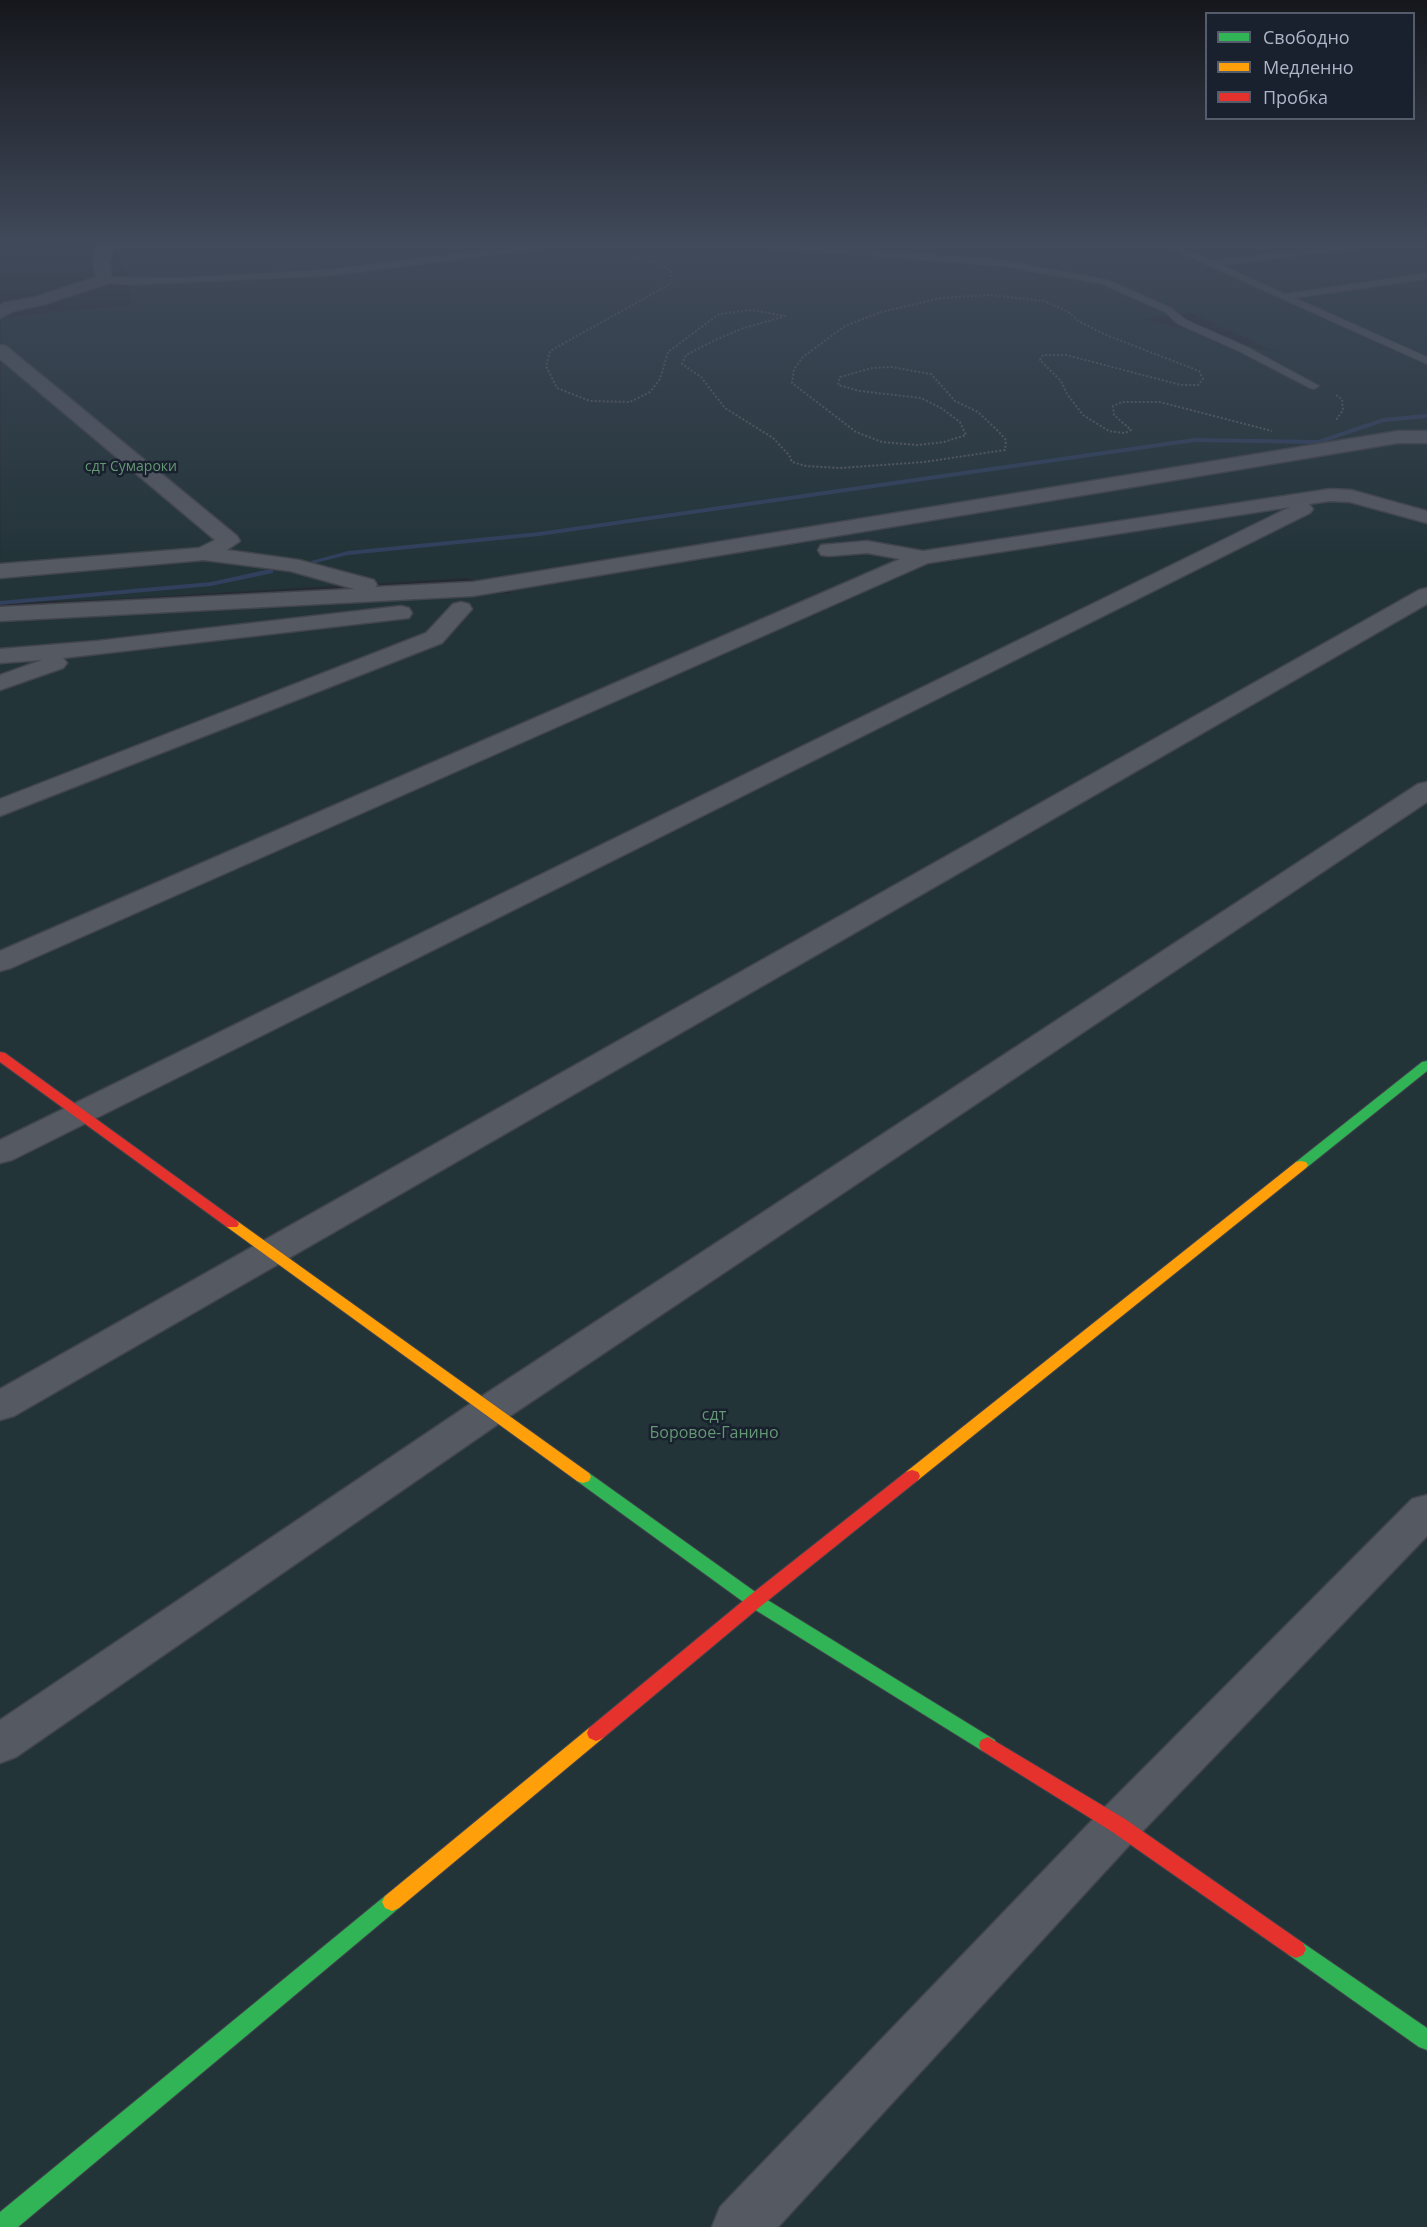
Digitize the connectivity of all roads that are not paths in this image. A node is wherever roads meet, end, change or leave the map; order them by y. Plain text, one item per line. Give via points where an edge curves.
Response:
1 (1243, 349) edge
2 (1400, 349) edge
3 (0, 351) edge
4 (1427, 361) edge
5 (1314, 386) road end
6 (1427, 437) edge
7 (1330, 495) junction
8 (1427, 517) edge
9 (204, 554) junction
10 (923, 557) junction
11 (0, 571) edge
12 (398, 593) junction
13 (1427, 595) edge
14 (461, 609) junction
15 (0, 614) edge
16 (97, 648) junction
17 (0, 656) edge
18 (0, 683) edge
19 (1427, 790) edge
20 (0, 808) edge
21 (0, 962) edge
22 (0, 1056) edge
23 (1427, 1065) edge
24 (80, 1114) junction
25 (0, 1153) edge
26 (270, 1252) junction
27 (0, 1406) edge
28 (490, 1410) junction
29 (1427, 1510) edge
30 (755, 1600) junction
31 (0, 1744) edge
32 (1119, 1825) junction
33 (1427, 2040) edge
34 (0, 2227) edge
35 (740, 2227) edge

1 - 5 lane
2 - 4 lane
3 - 9 street via 230,541
6 - 12 street via 1398,438 473,590
7 - 8 street via 1351,496
7 - 10 street
7 - 24 street
9 - 11 street
9 - 12 street via 291,565
10 - 14 street via 867,548 814,552
10 - 21 street
12 - 15 street
13 - 26 street
14 - 16 street
14 - 20 street via 434,638
16 - 17 street
16 - 18 street
19 - 28 street
22 - 24 street
23 - 30 street
24 - 25 street
24 - 26 street
26 - 27 street
26 - 28 street
28 - 30 street
28 - 31 street
29 - 32 street
30 - 32 street
30 - 34 street
32 - 33 street
32 - 35 street

